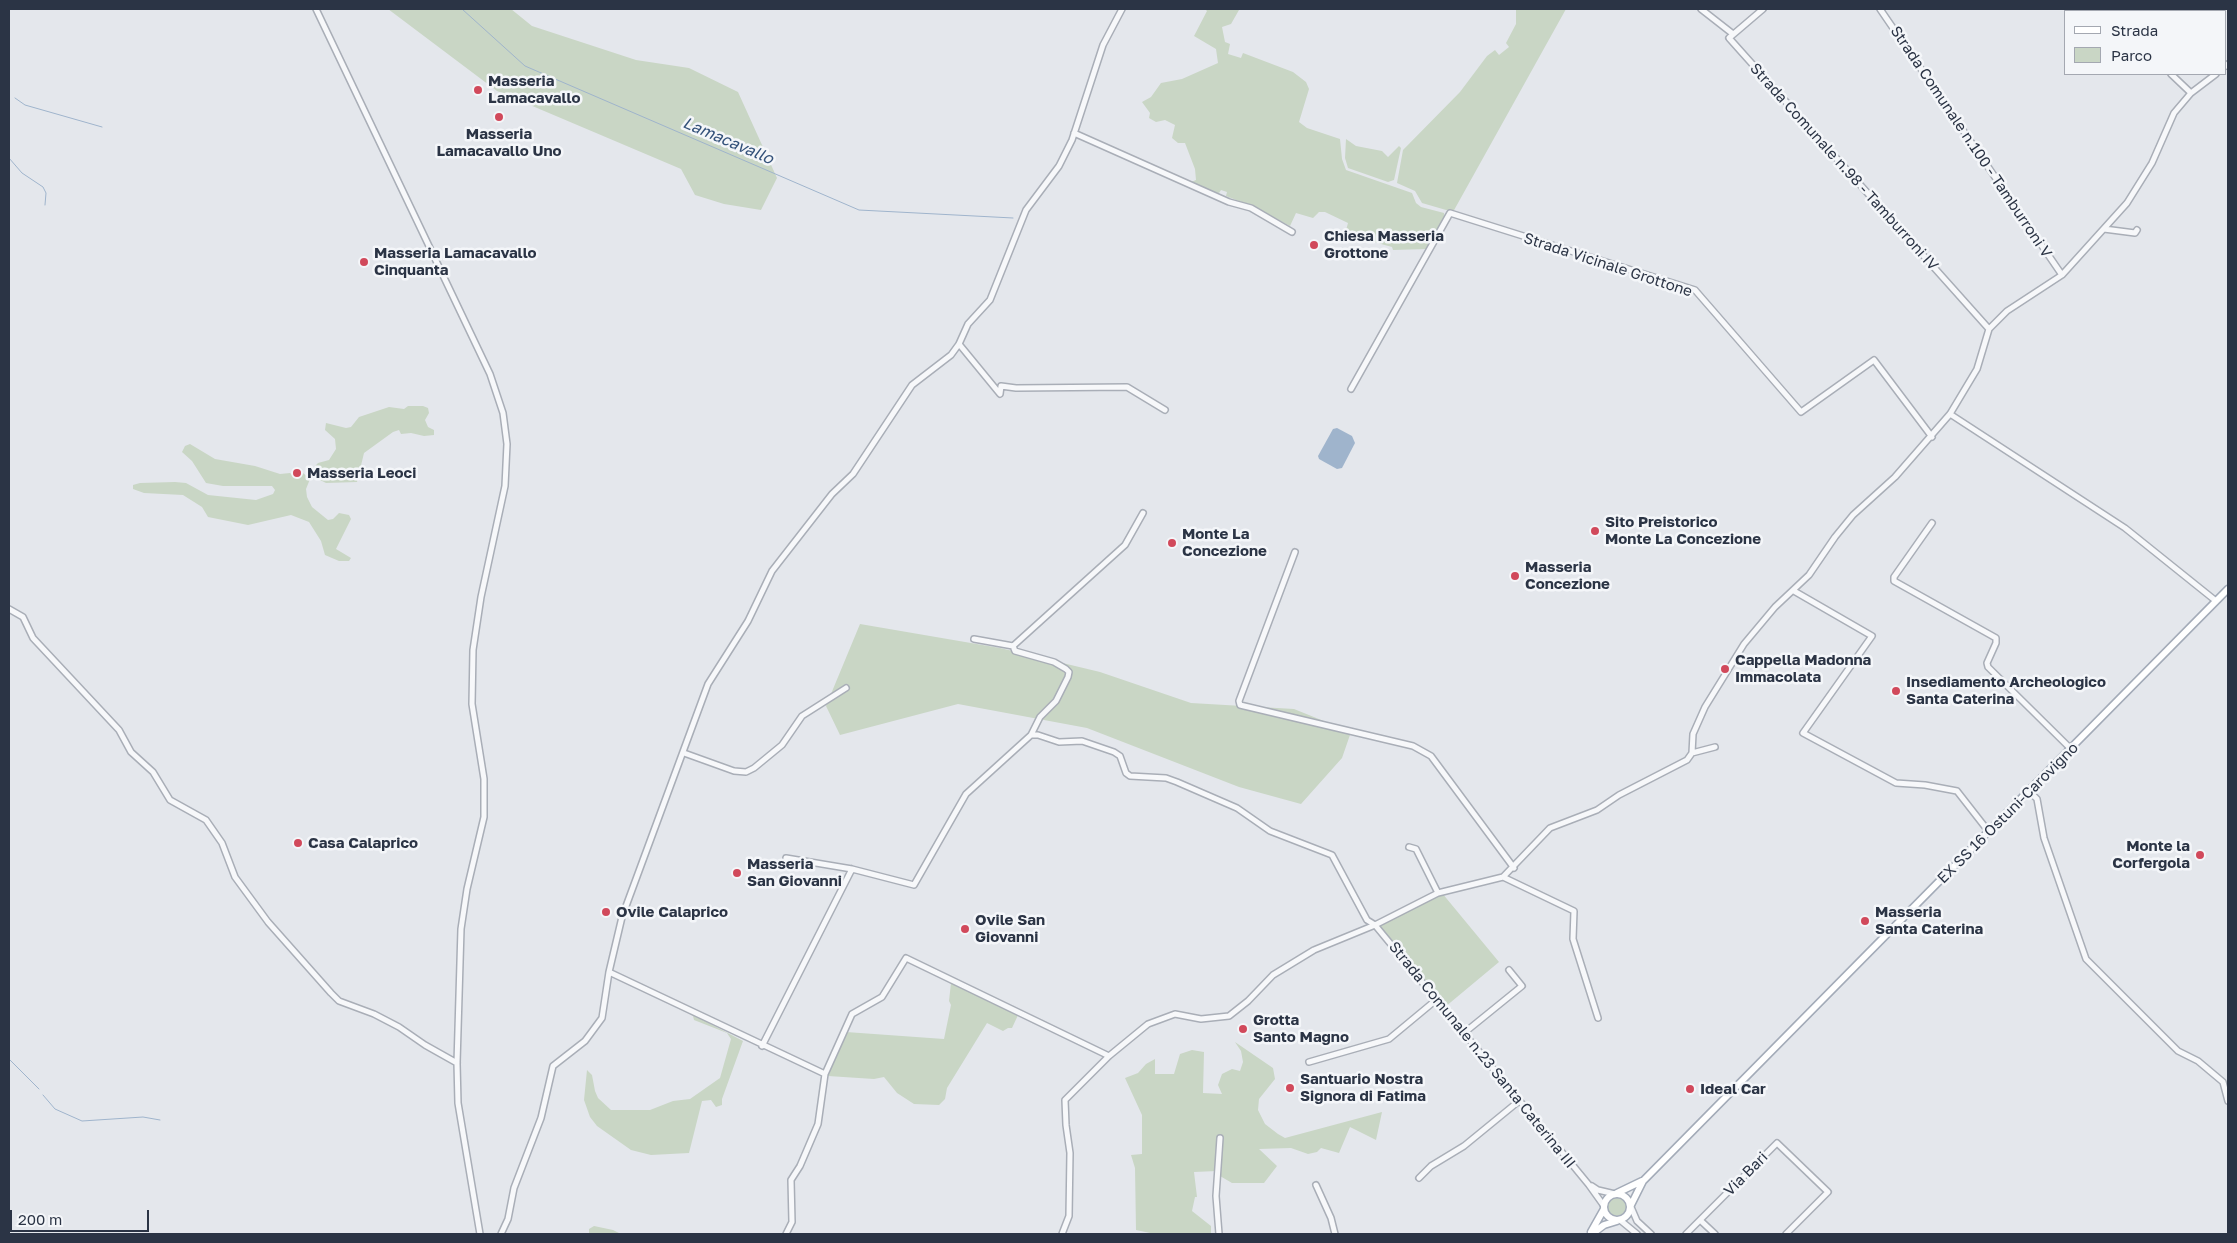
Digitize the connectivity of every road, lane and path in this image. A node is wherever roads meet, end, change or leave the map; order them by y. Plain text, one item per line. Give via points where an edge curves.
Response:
1 (316, 9) edge
2 (1122, 9) edge
3 (1701, 9) edge
4 (1763, 9) edge
5 (1880, 9) edge
6 (1734, 34) junction
7 (2172, 75) edge
8 (2215, 75) edge
9 (2191, 93) junction
10 (1074, 133) junction
11 (2104, 229) junction
12 (2138, 230) dead end
13 (1292, 232) dead end
14 (2062, 275) junction
15 (1989, 330) junction
16 (959, 344) junction
17 (1351, 389) dead end
18 (1165, 410) dead end
19 (1950, 414) junction
20 (1932, 437) junction
21 (1143, 513) dead end
22 (1932, 523) dead end
23 (1295, 552) dead end
24 (2228, 589) edge
25 (1794, 591) junction
26 (2216, 601) junction
27 (9, 609) edge
28 (974, 638) dead end
29 (1012, 646) junction
30 (846, 688) dead end
31 (1031, 735) junction
32 (1715, 747) dead end
33 (2072, 750) junction
34 (684, 753) junction
35 (1692, 753) junction
36 (2029, 791) junction
37 (1989, 832) junction
38 (1409, 847) dead end
39 (786, 858) dead end
40 (1514, 868) junction
41 (852, 869) junction
42 (1503, 877) junction
43 (1438, 893) junction
44 (1375, 925) junction
45 (1509, 970) dead end
46 (609, 972) junction
47 (1436, 1000) junction
48 (1598, 1018) dead end
49 (1464, 1033) junction
50 (762, 1046) junction
51 (1109, 1056) junction
52 (1309, 1062) dead end
53 (457, 1063) junction
54 (825, 1074) junction
55 (1519, 1101) junction
56 (2228, 1101) edge
57 (1220, 1138) dead end
58 (1419, 1178) dead end
59 (1643, 1181) junction
60 (1589, 1185) junction
61 (1316, 1186) dead end
62 (1616, 1193) junction
63 (1631, 1206) junction
64 (1604, 1208) junction
65 (1619, 1220) junction
66 (1700, 1220) junction
67 (480, 1234) edge
68 (501, 1234) edge
69 (786, 1234) edge
70 (1062, 1234) edge
71 (1219, 1234) edge
72 (1335, 1234) edge
73 (1590, 1234) edge
74 (1637, 1234) edge
75 (1651, 1234) edge
76 (1686, 1234) edge
77 (1715, 1234) edge
78 (1786, 1234) edge

1 - 53 street via 490,374 503,413 508,444 505,486 480,597 473,650 472,704 484,779 484,816 461,929
2 - 10 street via 1103,46
3 - 6 street
4 - 6 street
5 - 14 street, Strada Comunale n.100 - Tamburroni V
6 - 15 street, Strada Comunale n.98 - Tamburroni IV via 1729,38
7 - 9 street
8 - 9 street
9 - 11 street via 2174,113 2135,192
10 - 13 street via 1229,202 1251,208
10 - 16 street via 1059,166 1026,210 990,300 968,324
11 - 12 street via 2135,233
11 - 14 street
14 - 15 street via 2007,311
15 - 19 street via 1977,369
16 - 18 street via 1000,394 1001,386 1127,387
16 - 34 street via 951,355 912,385 853,474 832,494 772,571 748,621 708,684
17 - 20 street, Strada Vicinale Grottone via 1450,212 1695,290 1801,412 1874,360
19 - 20 street
19 - 26 street via 2125,528
20 - 25 street via 1896,477 1853,515
21 - 29 street via 1124,545
22 - 33 street via 1894,580 1996,638 1988,667
23 - 40 street via 1240,705 1413,746 1431,756
24 - 26 main road, EX SS 16 Ostuni-Carovigno
25 - 35 street via 1775,607 1744,644 1719,683 1693,734
25 - 37 street via 1872,636 1803,733 1898,784 1957,791
26 - 33 main road, EX SS 16 Ostuni-Carovigno
27 - 53 street via 23,617 33,638 119,730 131,752 153,772 170,800 206,820 222,843 235,877 268,922 331,993 339,1001 399,1027
28 - 29 street
29 - 31 street via 1015,651 1054,662 1069,672 1056,701 1033,728
30 - 34 street via 802,716 782,745 746,772 734,772
31 - 41 street via 966,794 914,884
31 - 44 street, Strada Comunale n.23 Santa Caterina III via 1059,742 1082,741 1114,752 1120,756 1130,776 1166,778 1177,782 1237,808 1270,831 1328,854 1334,858 1362,913
32 - 35 street
33 - 36 main road, EX SS 16 Ostuni-Carovigno
34 - 46 street via 622,917
35 - 40 street via 1687,760 1597,810 1550,828
36 - 37 main road, EX SS 16 Ostuni-Carovigno
36 - 56 street via 2038,799 2044,838 2086,959 2178,1051 2196,1060 2223,1082
37 - 59 main road, EX SS 16 Ostuni-Carovigno
38 - 43 street via 1416,849
39 - 41 street
40 - 42 street
41 - 50 street
42 - 43 street
42 - 48 street via 1574,911 1573,939
43 - 44 street
44 - 47 street, Strada Comunale n.23 Santa Caterina III
44 - 51 street via 1314,950 1273,975 1228,1016 1201,1019 1175,1014 1148,1024
45 - 49 street via 1522,986
46 - 50 street
46 - 68 street via 602,1018 585,1041 553,1066 541,1118 514,1188 508,1219
47 - 49 street, Strada Comunale n.23 Santa Caterina III
47 - 52 street via 1389,1039
49 - 55 street, Strada Comunale n.23 Santa Caterina III
50 - 54 street
51 - 54 street via 906,958 882,997 852,1014
51 - 70 street via 1065,1100 1070,1152 1069,1216
53 - 67 street via 458,1103
54 - 69 street via 818,1124 791,1180 792,1222
55 - 58 street via 1464,1146 1430,1166
55 - 60 street, Strada Comunale n.23 Santa Caterina III
57 - 71 street via 1216,1196
59 - 62 main road
59 - 63 main road
60 - 62 street
60 - 64 street, Strada Comunale n.23 Santa Caterina III
61 - 72 street
62 - 63 main road via 1627,1198
62 - 64 main road via 1607,1198
63 - 65 main road via 1628,1216
63 - 75 street via 1637,1221
64 - 65 main road via 1610,1219
64 - 73 main road
65 - 73 main road
65 - 74 street
66 - 76 street, Via Bari
66 - 77 street
66 - 78 street, Via Bari via 1777,1143 1828,1192

